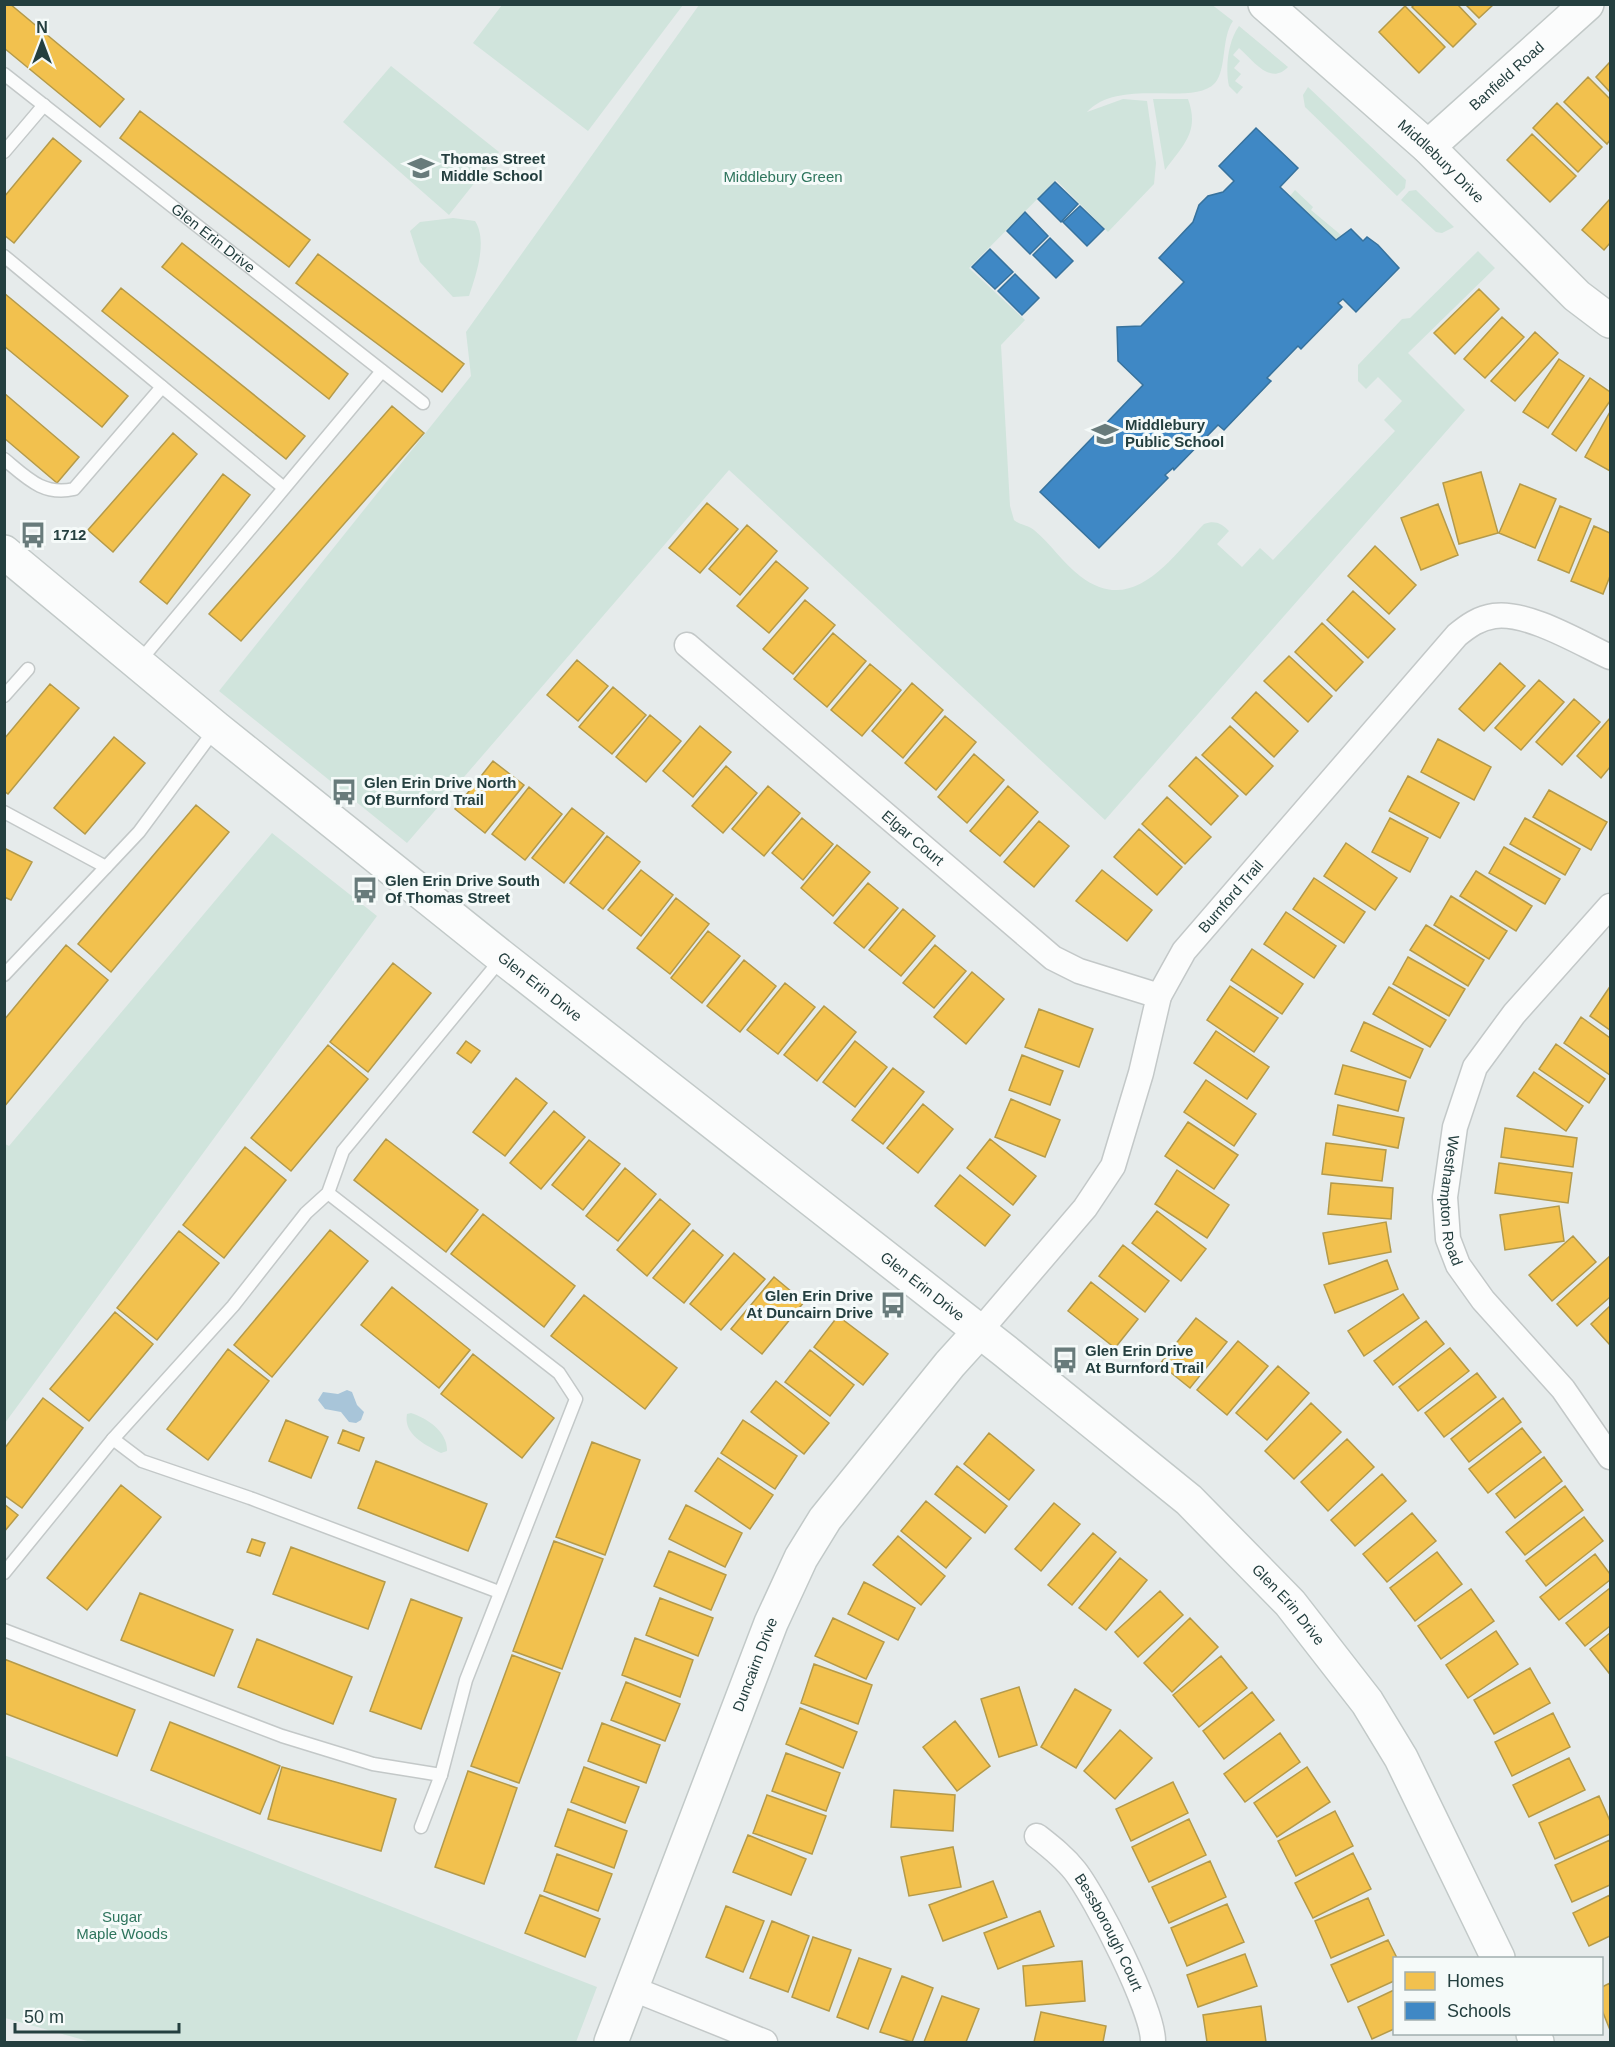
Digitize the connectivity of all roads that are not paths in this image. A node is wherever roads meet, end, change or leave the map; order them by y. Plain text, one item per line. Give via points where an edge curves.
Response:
1 (1265, 4) edge
2 (1587, 4) edge
3 (4, 74) edge
4 (44, 105) junction
5 (1428, 147) junction
6 (4, 152) edge
7 (4, 256) edge
8 (1611, 321) edge
9 (382, 370) junction
10 (162, 387) junction
11 (423, 403) dead end
12 (4, 459) edge
13 (284, 488) junction
14 (4, 552) edge
15 (687, 645) dead end
16 (1611, 657) edge
17 (139, 662) junction
18 (28, 669) dead end
19 (4, 696) edge
20 (216, 728) junction
21 (4, 812) edge
22 (106, 867) junction
23 (1611, 906) edge
24 (503, 958) junction
25 (4, 975) edge
26 (1159, 996) junction
27 (328, 1193) junction
28 (979, 1332) junction
29 (113, 1439) junction
30 (1611, 1457) edge
31 (4, 1573) edge
32 (499, 1592) junction
33 (4, 1630) edge
34 (441, 1774) junction
35 (421, 1827) dead end
36 (1037, 1836) dead end
37 (1497, 1957) edge
38 (631, 1988) junction
39 (611, 2043) edge
40 (765, 2043) edge
41 (1153, 2043) edge

1 - 5 street, Middlebury Drive
2 - 5 street, Banfield Road
3 - 4 lane, Glen Erin Drive
4 - 6 lane
4 - 9 lane, Glen Erin Drive
5 - 8 street, Middlebury Drive via 1577,296
7 - 10 lane
9 - 11 lane, Glen Erin Drive
9 - 13 lane
10 - 12 lane via 74,489 48,490 33,484
10 - 13 lane
13 - 17 lane
14 - 17 street, Glen Erin Drive
15 - 26 street, Elgar Court via 1053,958 1080,971
16 - 26 street, Burnford Trail via 1510,616 1474,622 1457,635 1202,928
17 - 20 street, Glen Erin Drive
18 - 19 lane
20 - 22 lane via 139,832
20 - 24 street, Glen Erin Drive
21 - 22 lane
22 - 25 lane
23 - 30 street, Westhampton Road via 1514,1014 1475,1066 1455,1126 1445,1218 1458,1265 1483,1300 1563,1389
24 - 27 lane via 343,1151
24 - 28 street, Glen Erin Drive
26 - 28 street, Burnford Trail via 1113,1166 1084,1208
27 - 29 lane via 306,1213 233,1306
27 - 32 lane via 559,1373 576,1400
28 - 37 street, Glen Erin Drive via 1189,1500 1290,1603 1367,1702 1401,1758
28 - 38 street, Duncairn Drive via 825,1519 801,1558 771,1623
29 - 31 lane
29 - 32 lane via 142,1461
32 - 34 lane via 466,1680
33 - 34 lane via 282,1736 373,1764
34 - 35 lane
36 - 41 street, Bessborough Court via 1058,1852 1091,1893 1144,2002
38 - 39 street, Duncairn Drive
38 - 40 street

